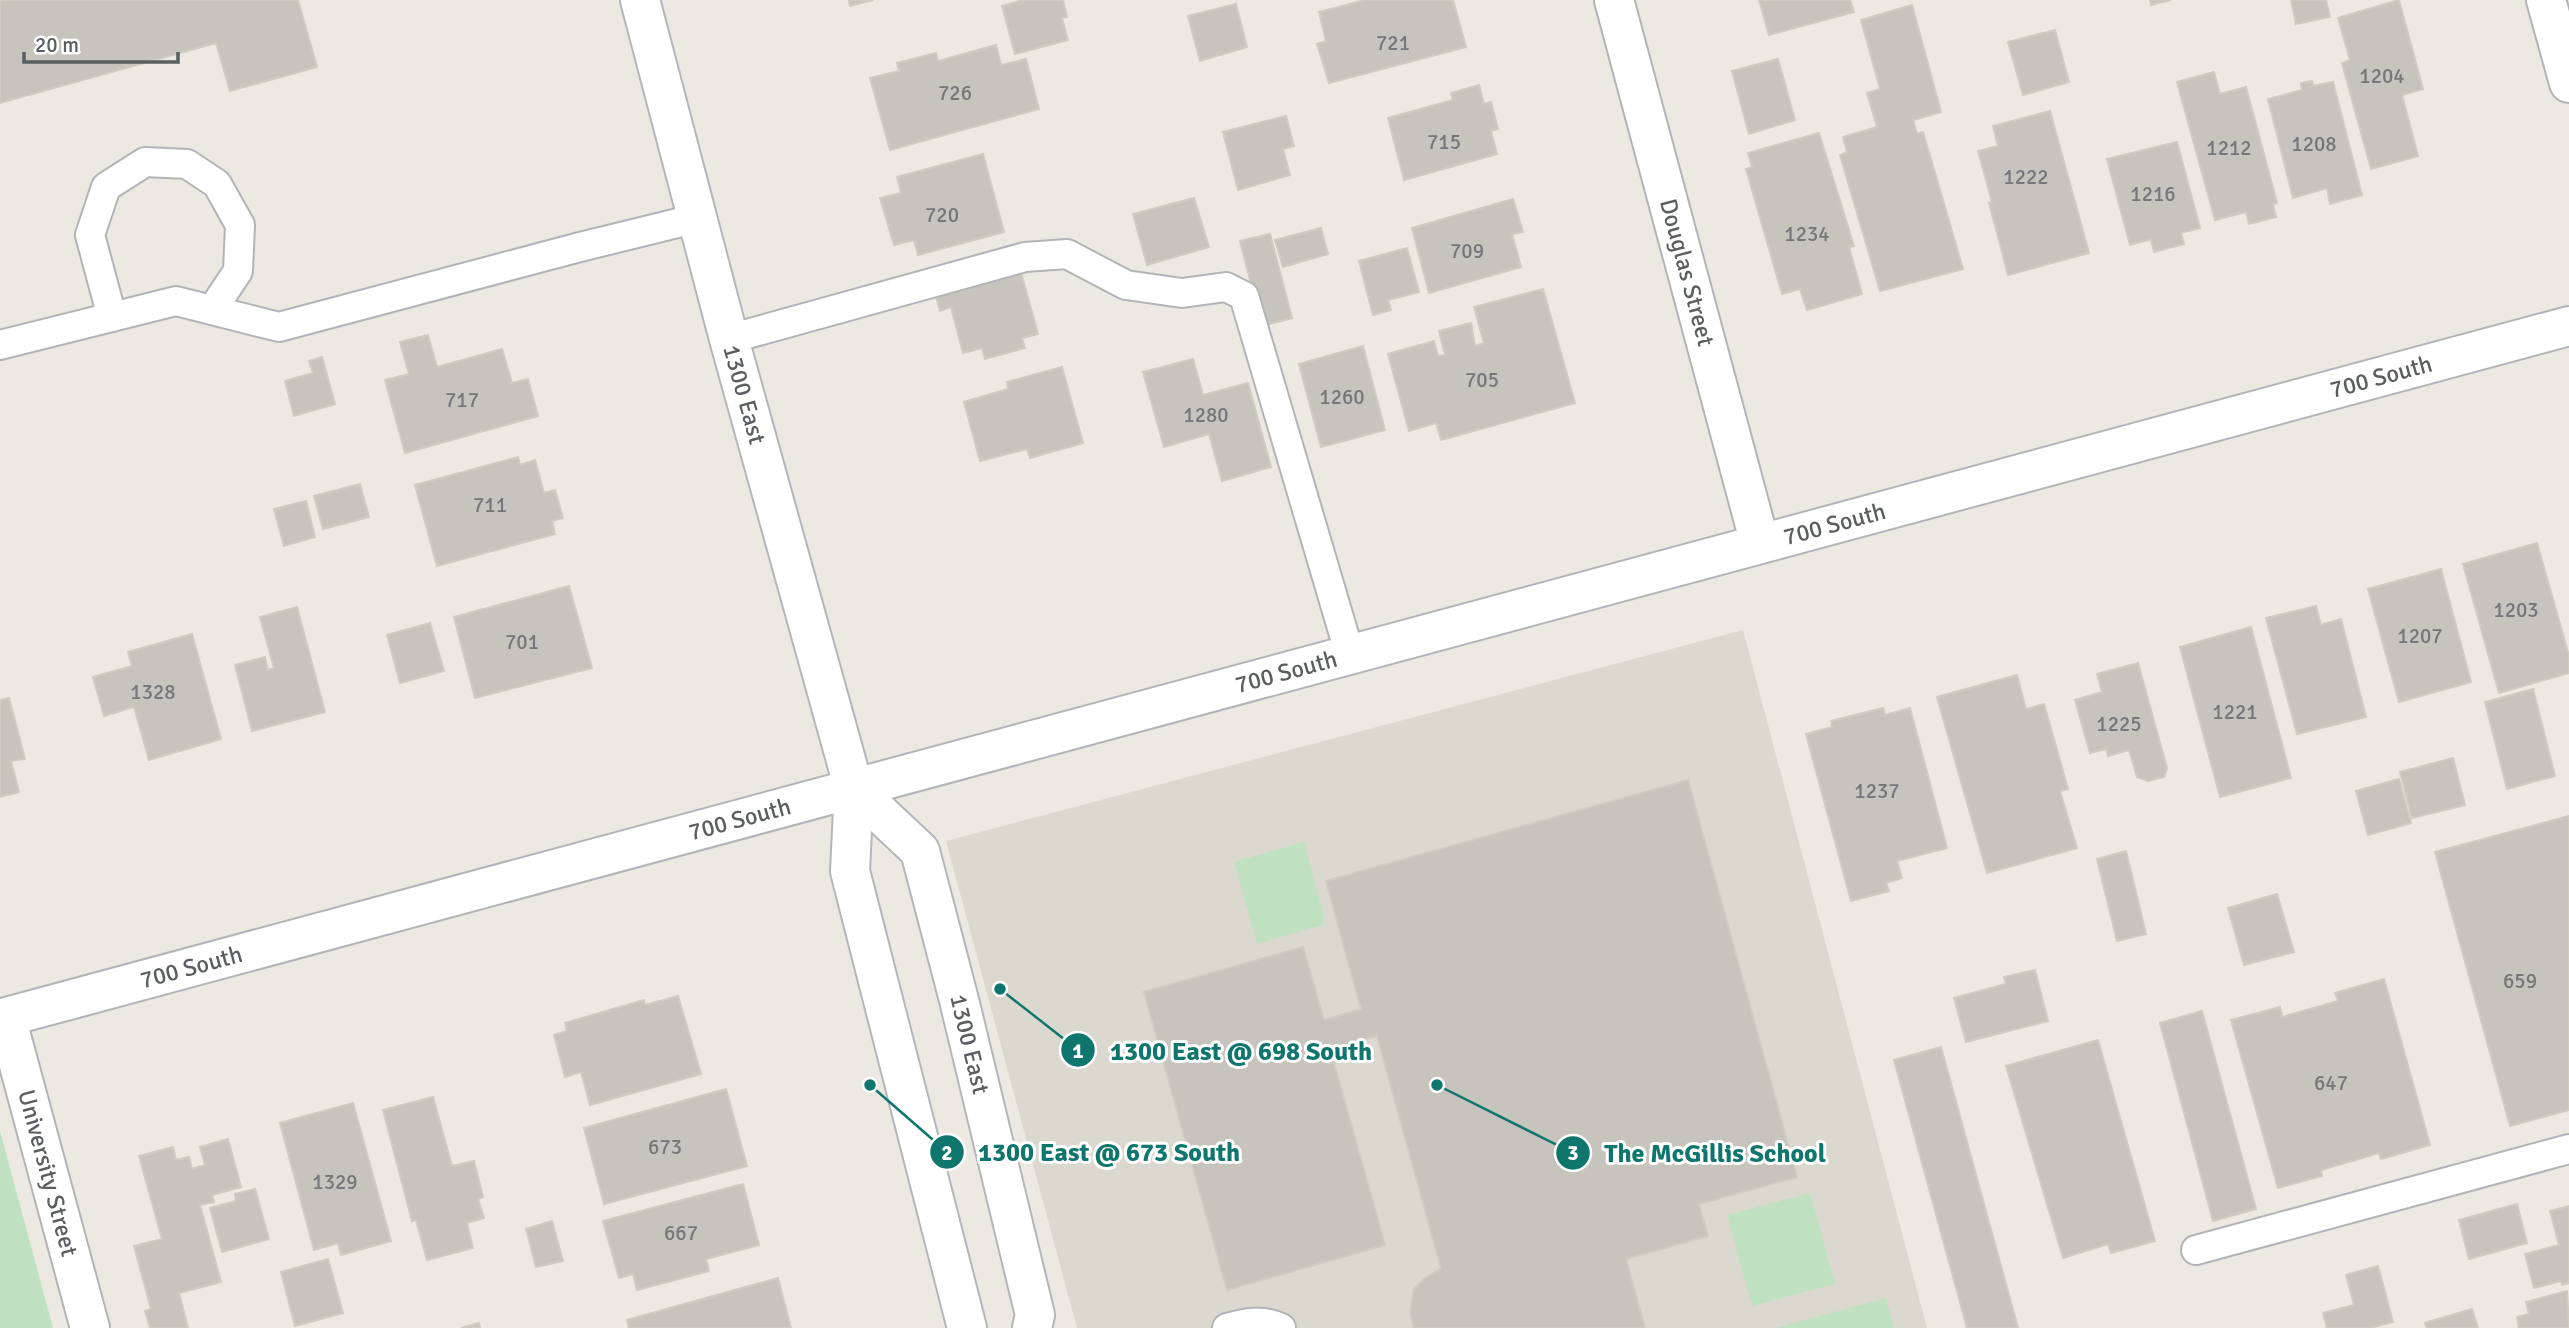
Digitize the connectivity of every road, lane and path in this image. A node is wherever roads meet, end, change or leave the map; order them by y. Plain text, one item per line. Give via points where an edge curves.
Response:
1 (640, 0) edge
2 (1614, 0) edge
3 (2546, 0) edge
4 (2569, 83) edge
5 (698, 218) junction
6 (212, 310) junction
7 (112, 317) junction
8 (2569, 326) edge
9 (729, 339) junction
10 (0, 345) edge
11 (1760, 544) junction
12 (1350, 655) junction
13 (854, 789) junction
14 (3, 1018) edge
15 (2569, 1149) edge
16 (2196, 1250) dead end
17 (90, 1328) edge
18 (967, 1328) edge
19 (1032, 1328) edge
20 (1227, 1328) edge
21 (1281, 1328) edge

1 - 5 street, 1300 East
2 - 11 street, Douglas Street
3 - 4 street
5 - 6 lane via 279,327
5 - 9 street, 1300 East
6 - 7 lane via 176,301
6 - 7 lane via 238,271 240,225 217,184 187,164 145,162 106,187 90,235
7 - 10 lane
8 - 11 street, 700 South
9 - 12 lane via 1024,257 1067,254 1126,285 1182,293 1226,287 1244,296
9 - 13 street, 1300 East
11 - 12 street, 700 South
12 - 13 street, 700 South
13 - 14 street, 700 South
13 - 18 street, 1300 East via 850,871
13 - 19 street, 1300 East via 920,851 1035,1315
14 - 17 street, University Street
15 - 16 lane
20 - 21 lane via 1271,1323

